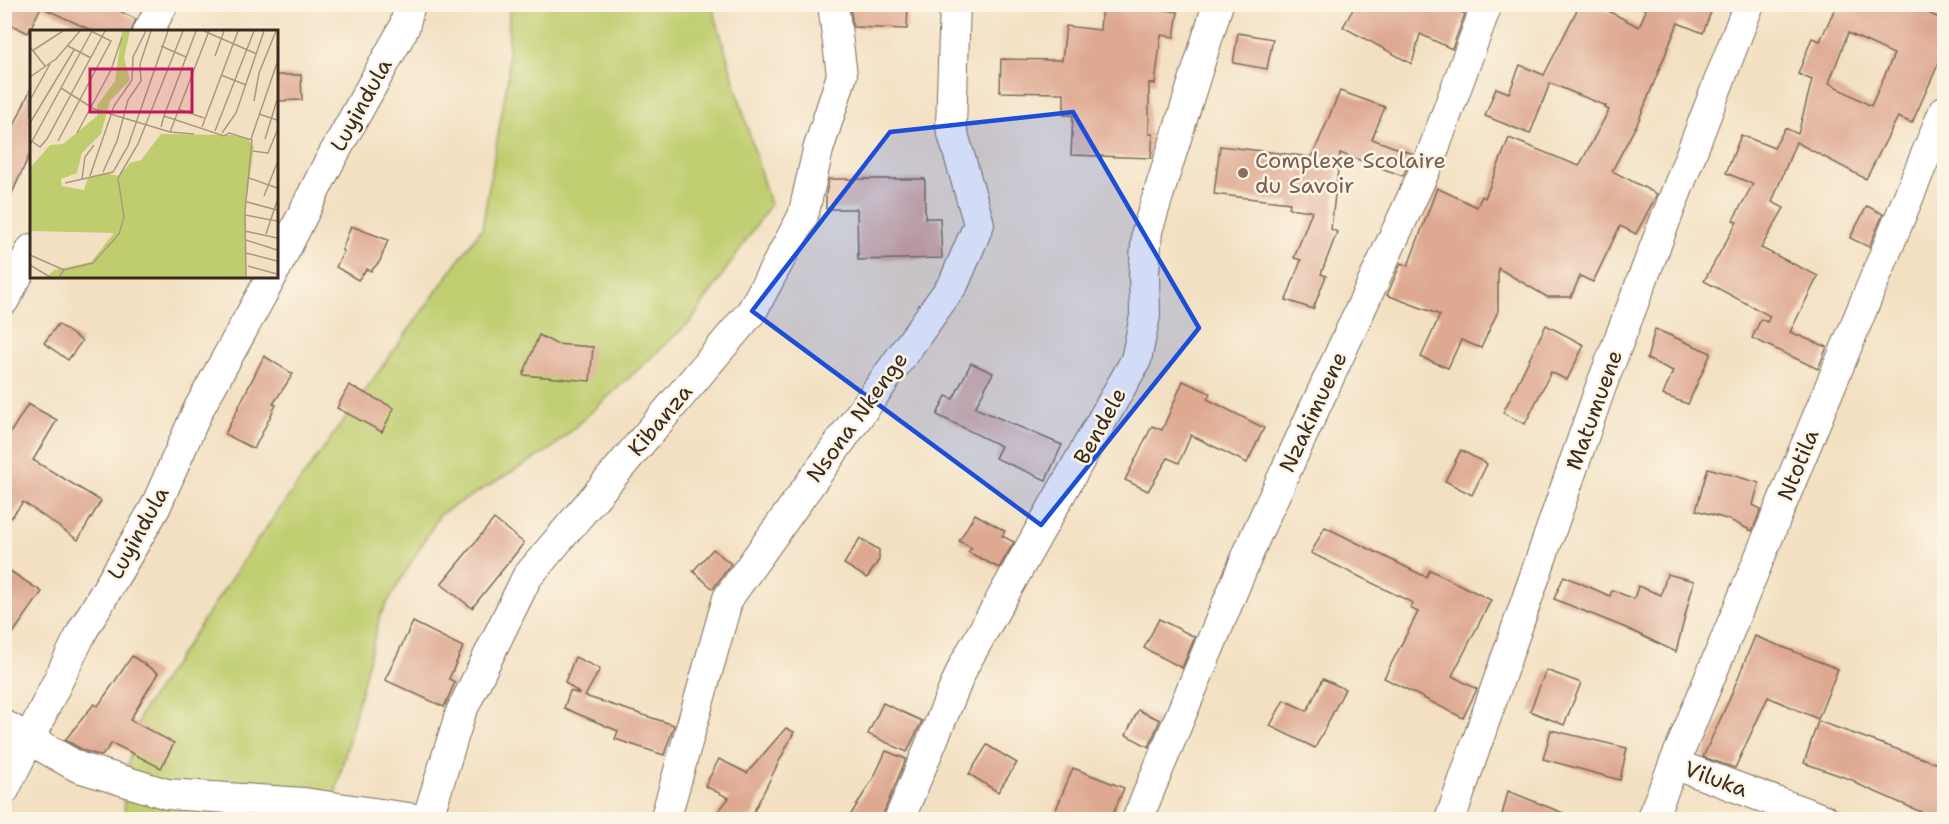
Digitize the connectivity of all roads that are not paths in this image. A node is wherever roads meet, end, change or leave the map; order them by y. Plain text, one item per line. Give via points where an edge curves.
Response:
1 (163, 4) edge
2 (410, 4) edge
3 (833, 4) edge
4 (955, 4) edge
5 (1218, 4) edge
6 (1487, 4) edge
7 (1749, 4) edge
8 (149, 30) edge
9 (1944, 111) edge
10 (30, 253) edge
11 (278, 264) edge
12 (271, 278) edge
13 (4, 300) edge
14 (17, 733) edge
15 (1674, 764) junction
16 (4, 790) edge
17 (425, 819) edge
18 (665, 819) edge
19 (899, 819) edge
20 (1137, 819) edge
21 (1450, 819) edge
22 (1651, 819) edge
23 (1825, 819) edge

1 - 8 street
2 - 11 street, Luyindula via 404,28
3 - 17 street, Kibanza via 842,75 818,150 803,216 752,312 526,577 461,712
4 - 18 street, Nsona Nkenge via 951,127 980,224 954,283 728,598
5 - 19 street, Bendele via 1147,231 1145,316 1136,360 964,665
6 - 20 street, Nzakimuene via 1430,159 1256,535
7 - 21 street, Matumuene via 1600,389
9 - 15 street, Ntotila
10 - 13 street
12 - 14 street, Luyindula via 198,410 155,508
14 - 16 street, Luyindula
14 - 17 street via 78,767 167,795 304,803
15 - 22 street, Ntotila
15 - 23 street, Viluka

